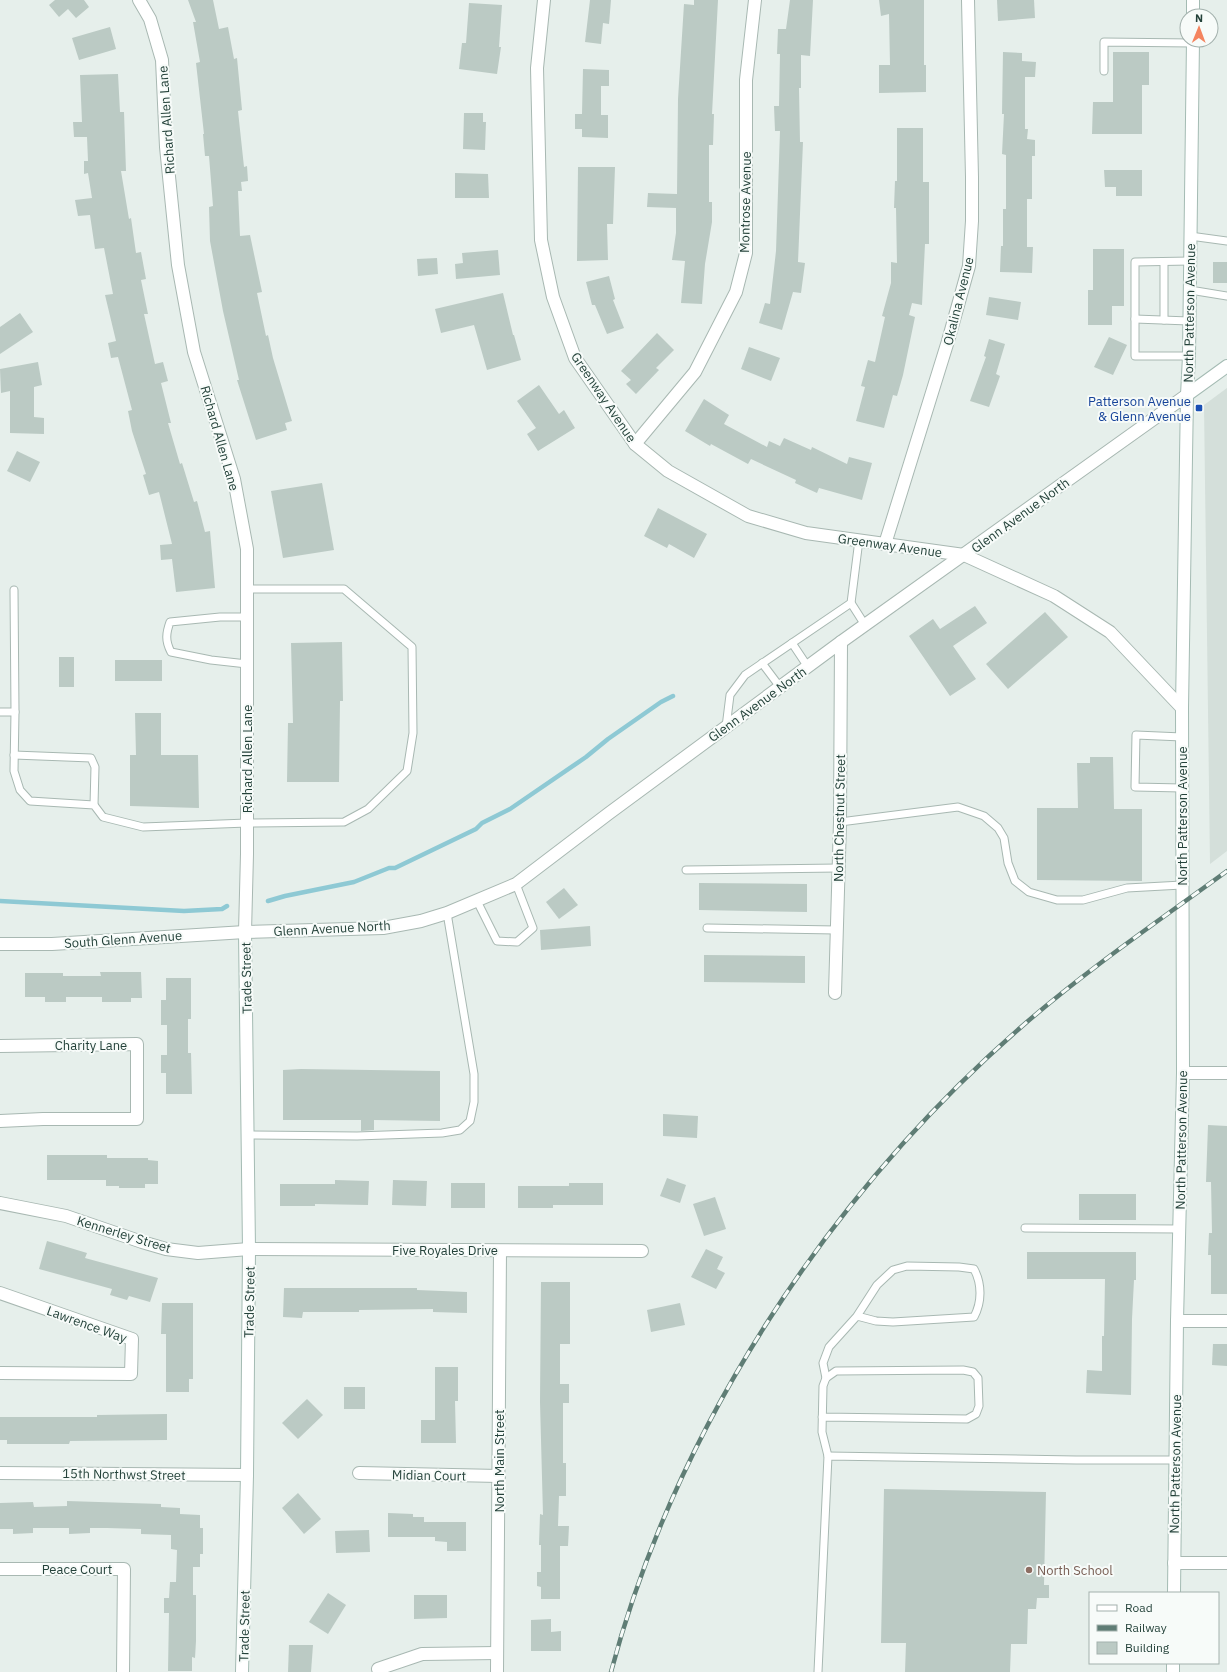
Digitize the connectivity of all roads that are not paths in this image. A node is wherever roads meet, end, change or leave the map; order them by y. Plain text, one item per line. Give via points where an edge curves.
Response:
1 (139, 0) edge
2 (544, 0) edge
3 (755, 0) edge
4 (968, 0) edge
5 (1179, 42) edge
6 (1192, 48) edge
7 (1104, 71) dead end
8 (1190, 236) junction
9 (1227, 241) edge
10 (1164, 262) junction
11 (1190, 262) junction
12 (1190, 290) junction
13 (1227, 296) edge
14 (1135, 319) junction
15 (1164, 320) junction
16 (1189, 321) junction
17 (1189, 356) junction
18 (1227, 366) edge
19 (1187, 394) junction
20 (635, 444) junction
21 (859, 540) junction
22 (885, 544) junction
23 (964, 556) junction
24 (247, 589) junction
25 (14, 590) dead end
26 (851, 603) junction
27 (247, 617) junction
28 (865, 625) junction
29 (841, 642) junction
30 (792, 643) junction
31 (762, 663) junction
32 (247, 664) junction
33 (808, 667) junction
34 (780, 688) junction
35 (1182, 708) junction
36 (0, 712) edge
37 (15, 712) junction
38 (726, 727) junction
39 (1182, 737) junction
40 (14, 755) junction
41 (1182, 788) junction
42 (94, 806) junction
43 (840, 822) junction
44 (247, 823) junction
45 (838, 868) junction
46 (686, 870) dead end
47 (516, 884) junction
48 (1182, 885) junction
49 (477, 901) junction
50 (447, 913) junction
51 (707, 928) dead end
52 (836, 930) junction
53 (245, 932) junction
54 (0, 944) edge
55 (835, 993) dead end
56 (0, 1046) edge
57 (1183, 1073) junction
58 (1227, 1073) edge
59 (0, 1121) edge
60 (248, 1135) junction
61 (0, 1203) edge
62 (1025, 1228) dead end
63 (1179, 1229) junction
64 (249, 1249) junction
65 (500, 1251) junction
66 (642, 1251) dead end
67 (0, 1293) edge
68 (857, 1316) junction
69 (1177, 1321) junction
70 (1227, 1321) edge
71 (0, 1373) edge
72 (826, 1378) junction
73 (822, 1417) junction
74 (828, 1456) junction
75 (1175, 1460) junction
76 (0, 1472) edge
77 (359, 1473) dead end
78 (247, 1475) junction
79 (499, 1476) junction
80 (1174, 1563) junction
81 (1227, 1563) edge
82 (0, 1569) edge
83 (1174, 1592) edge
84 (497, 1653) junction
85 (378, 1669) dead end
86 (123, 1672) edge
87 (242, 1672) edge
88 (497, 1672) edge
89 (818, 1672) edge

1 - 24 street, Richard Allen Lane via 150,19 162,60 166,147 178,265 194,352 234,479 247,549
2 - 20 street, Greenway Avenue via 537,68 541,240 551,290 575,358
3 - 20 street, Montrose Avenue via 746,80 746,254 736,292 695,372
4 - 22 street, Okalina Avenue via 972,177 969,266
5 - 7 lane via 1104,42
6 - 8 street, North Patterson Avenue
8 - 9 lane
8 - 11 street, North Patterson Avenue
10 - 11 lane
10 - 14 lane via 1135,262
10 - 15 lane
11 - 12 street, North Patterson Avenue
12 - 13 lane
12 - 16 street, North Patterson Avenue
14 - 15 lane
14 - 17 lane via 1135,356
15 - 16 lane
16 - 17 street, North Patterson Avenue
17 - 19 street, North Patterson Avenue
18 - 19 street, Glenn Avenue North
19 - 23 street, Glenn Avenue North
19 - 35 street, North Patterson Avenue
20 - 21 street, Greenway Avenue via 668,471 748,516 806,533
21 - 22 street, Greenway Avenue
21 - 26 lane
22 - 23 street, Greenway Avenue
23 - 28 street, Glenn Avenue North
23 - 35 street, Greenway Avenue via 1054,596 1110,632
24 - 27 street, Richard Allen Lane
24 - 44 lane via 344,590 394,631 412,647 413,734 407,771 368,809 344,822
25 - 37 lane
26 - 28 lane
26 - 30 lane
27 - 32 street, Richard Allen Lane
27 - 32 lane via 170,622 166,633 167,645 171,652
28 - 29 street, Glenn Avenue North
29 - 33 street, Glenn Avenue North
29 - 43 street, North Chestnut Street
30 - 31 lane
30 - 33 lane
31 - 34 lane
31 - 38 lane via 744,675 730,695
32 - 44 street, Richard Allen Lane
33 - 34 street, Glenn Avenue North
34 - 38 street, Glenn Avenue North
35 - 39 street, North Patterson Avenue
36 - 37 lane
37 - 40 lane
38 - 47 street, Glenn Avenue North
39 - 41 street, North Patterson Avenue
39 - 41 lane via 1136,735 1135,787
40 - 42 lane via 14,771 20,790 30,801
40 - 42 lane via 91,758 95,767
41 - 48 street, North Patterson Avenue
42 - 44 lane via 103,817 143,827
43 - 45 street, North Chestnut Street
43 - 48 lane via 958,807 984,816 998,828 1004,838 1008,863 1015,880 1029,892 1057,900 1083,900 1127,888
44 - 53 street, Richard Allen Lane
45 - 46 lane
45 - 52 street, North Chestnut Street
47 - 49 street, Glenn Avenue North
47 - 49 lane via 533,928 517,942 497,941
48 - 57 street, North Patterson Avenue
49 - 50 street, Glenn Avenue North
50 - 53 street, Glenn Avenue North via 383,928
50 - 60 lane via 474,1074 474,1102 470,1121 460,1130 442,1133 357,1136
51 - 52 lane
52 - 55 street, North Chestnut Street
53 - 54 street, South Glenn Avenue via 65,943
53 - 60 street, Trade Street
56 - 59 street, Charity Lane via 137,1044 137,1119
57 - 58 street
57 - 63 street, North Patterson Avenue
60 - 64 street, Trade Street
61 - 64 street, Kennerley Street via 66,1216 166,1248 198,1253
62 - 63 lane
63 - 69 street, North Patterson Avenue
64 - 65 street, Five Royales Drive
64 - 78 street, Trade Street
65 - 66 street, Five Royales Drive
65 - 79 street, North Main Street
67 - 71 street, Lawrence Way via 132,1339 131,1374
68 - 68 lane via 893,1322 974,1317 979,1308 979,1278 974,1269 959,1267 907,1266 893,1270 877,1285
68 - 72 lane via 829,1347 823,1363
69 - 70 street
69 - 75 street, North Patterson Avenue
72 - 73 lane via 823,1386
72 - 73 lane via 836,1371 963,1370 973,1372 978,1378 979,1406 976,1414 967,1419
73 - 74 lane via 822,1432
74 - 75 lane
74 - 89 lane
75 - 80 street, North Patterson Avenue
76 - 78 street, 15th Northwst Street
77 - 79 street, Midian Court
78 - 87 street, Trade Street
79 - 84 street, North Main Street
80 - 81 street
80 - 83 street, North Patterson Avenue
82 - 86 street, Peace Court via 124,1569
84 - 85 street via 422,1654
84 - 88 street, North Main Street

